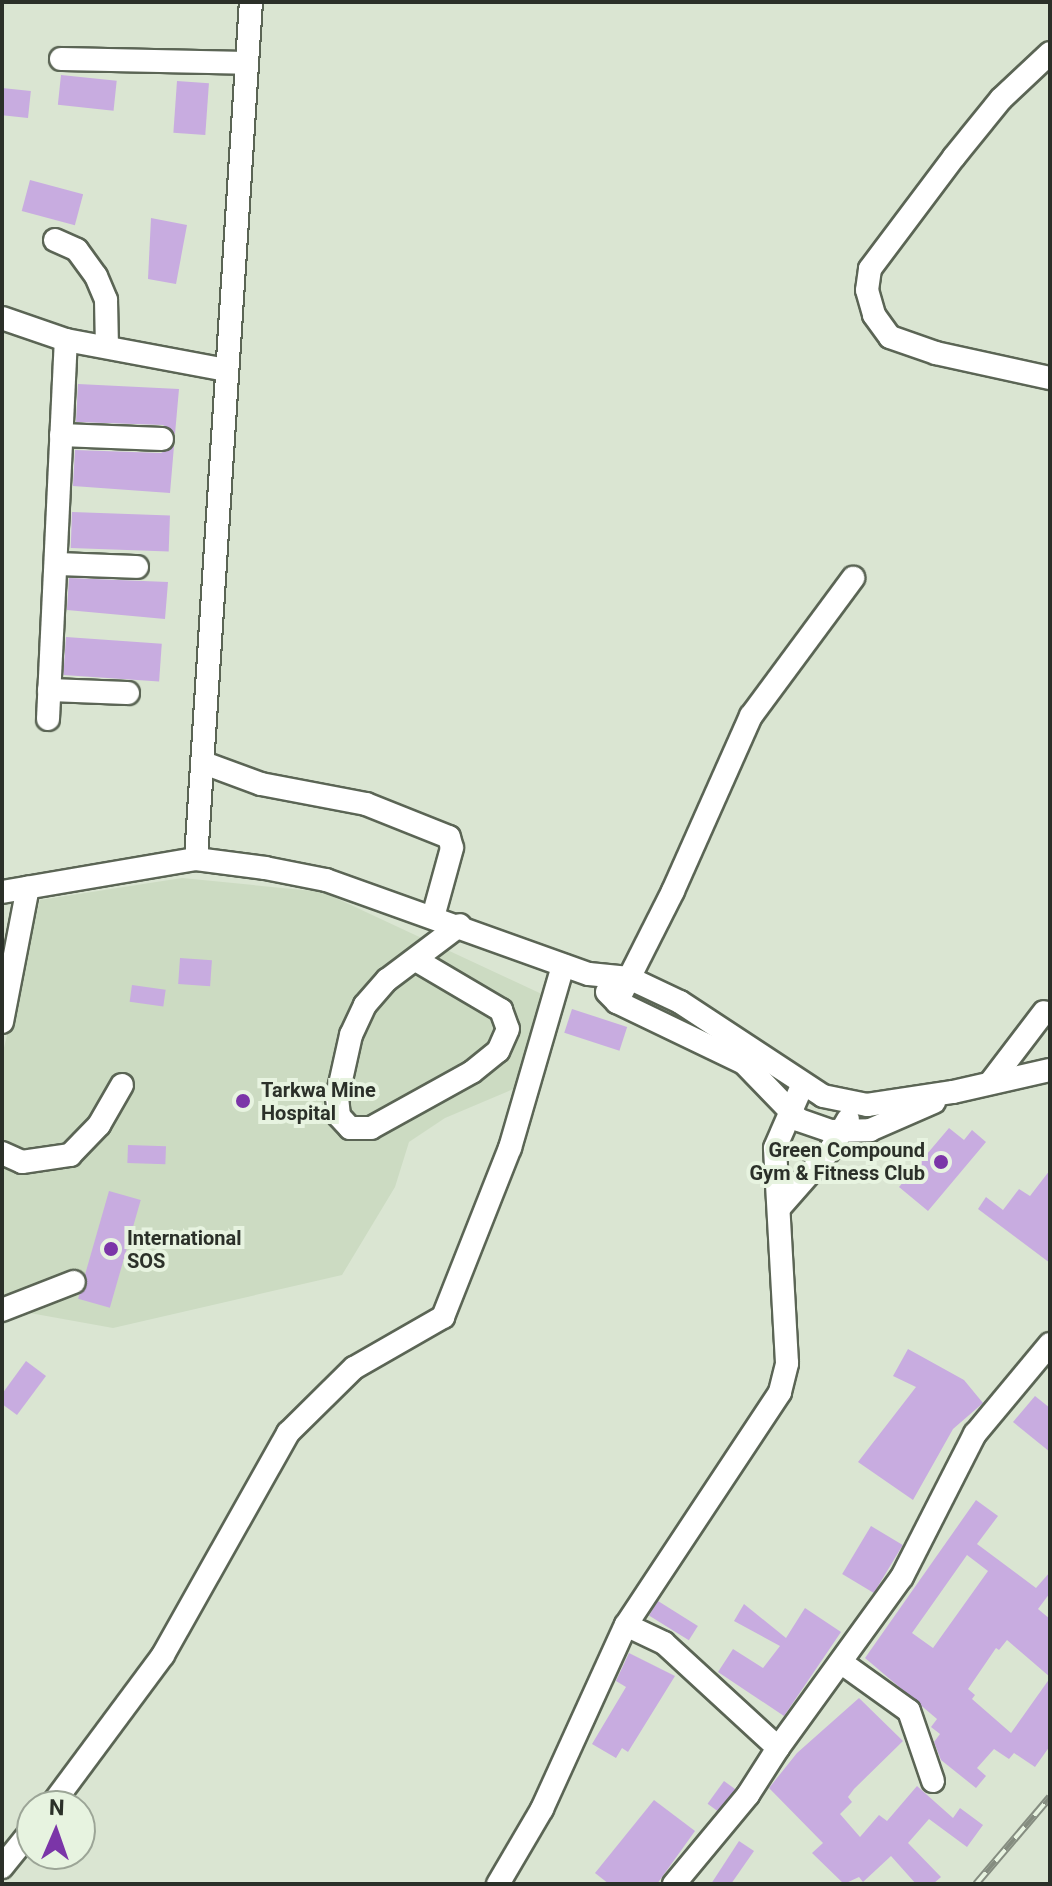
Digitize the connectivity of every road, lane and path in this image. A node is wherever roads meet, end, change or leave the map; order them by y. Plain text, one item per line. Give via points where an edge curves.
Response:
1 (251, 2) edge
2 (1050, 53) edge
3 (61, 59) dead end
4 (247, 63) junction
5 (55, 240) dead end
6 (2, 318) edge
7 (66, 340) junction
8 (107, 347) junction
9 (226, 370) junction
10 (1050, 378) edge
11 (61, 435) junction
12 (162, 439) dead end
13 (56, 564) junction
14 (137, 567) dead end
15 (853, 578) dead end
16 (49, 690) junction
17 (128, 693) dead end
18 (48, 719) dead end
19 (204, 763) junction
20 (196, 859) junction
21 (28, 887) junction
22 (2, 892) edge
23 (433, 917) junction
24 (460, 925) junction
25 (416, 960) junction
26 (563, 966) junction
27 (589, 974) junction
28 (629, 978) junction
29 (617, 1002) junction
30 (1048, 1012) edge
31 (2, 1022) edge
32 (717, 1037) junction
33 (1050, 1070) edge
34 (990, 1083) junction
35 (122, 1085) dead end
36 (802, 1086) junction
37 (953, 1092) junction
38 (851, 1102) junction
39 (790, 1111) junction
40 (843, 1132) junction
41 (2, 1153) edge
42 (780, 1207) junction
43 (74, 1282) dead end
44 (2, 1310) edge
45 (1050, 1344) edge
46 (626, 1625) junction
47 (842, 1663) junction
48 (778, 1748) junction
49 (933, 1781) dead end
50 (63, 1790) edge
51 (16, 1850) edge
52 (2, 1867) edge
53 (498, 1884) edge
54 (674, 1884) edge

1 - 4 street
2 - 10 street via 1001,99 954,157 870,269 867,290 874,315 890,337
3 - 4 street
4 - 9 street
5 - 8 street via 77,250 96,276 106,300
6 - 7 street
7 - 8 street
7 - 11 street
8 - 9 street
9 - 19 street
11 - 12 street
11 - 13 street
13 - 14 street
13 - 16 street
15 - 28 street via 751,716
16 - 17 street
16 - 18 street
19 - 20 street
19 - 23 street via 261,784 366,804 449,837 452,848
20 - 21 street
20 - 23 street via 326,880
21 - 22 street
21 - 31 street
23 - 24 street
24 - 25 street
24 - 26 street
25 - 25 street via 387,980 365,1005 351,1035 337,1098 339,1116 350,1128 371,1128 472,1072 498,1051 508,1029 501,1010
26 - 27 street
26 - 50 street via 510,1148 443,1317 354,1368 288,1433 163,1655
27 - 28 street
27 - 29 street
28 - 29 street
28 - 32 street via 680,1002
29 - 32 street
30 - 34 street
32 - 36 street
32 - 39 street
33 - 34 street
34 - 37 street
35 - 41 street via 99,1125 70,1155 22,1162
36 - 38 street
36 - 39 street
37 - 38 street
37 - 40 street via 870,1130
38 - 40 street
39 - 40 street via 799,1120
39 - 42 street via 775,1148
40 - 42 street
42 - 46 street via 787,1363 780,1392
43 - 44 street
45 - 47 street via 969,1443 902,1577
46 - 48 street via 664,1643
46 - 53 street via 542,1809
47 - 48 street
47 - 49 street via 909,1711
48 - 54 street via 748,1795
51 - 52 street

